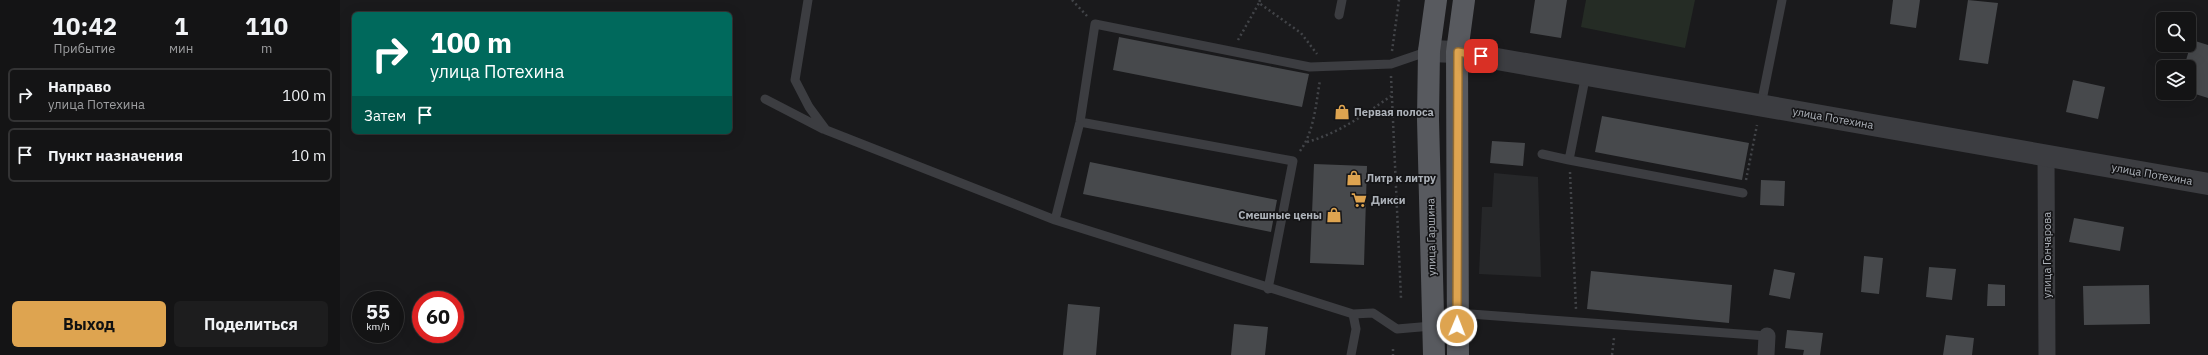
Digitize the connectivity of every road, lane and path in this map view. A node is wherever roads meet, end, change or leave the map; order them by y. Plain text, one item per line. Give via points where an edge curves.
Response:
1 (1072, 0) edge
2 (1342, 0) edge
3 (1399, 0) edge
4 (1436, 0) edge
5 (1464, 0) edge
6 (1782, 0) edge
7 (807, 1) edge
8 (1260, 2) edge
9 (1339, 15) dead end
10 (1095, 24) junction
11 (1429, 50) junction
12 (1232, 51) junction
13 (1458, 52) junction
14 (1391, 64) junction
15 (1322, 66) junction
16 (1586, 74) junction
17 (1392, 96) junction
18 (765, 99) dead end
19 (1761, 105) junction
20 (1080, 122) junction
21 (826, 130) junction
22 (1306, 142) junction
23 (1542, 154) dead end
24 (2046, 155) junction
25 (1569, 160) junction
26 (1293, 161) junction
27 (2208, 184) edge
28 (1743, 193) joint
29 (1054, 220) junction
30 (1268, 289) junction
31 (1401, 298) dead end
32 (1457, 313) junction
33 (1353, 314) junction
34 (1576, 322) junction
35 (1615, 324) junction
36 (1432, 326) junction
37 (1767, 336) joint
38 (1393, 349) dead end
39 (1351, 355) edge
40 (1393, 355) edge
41 (1434, 355) edge
42 (1458, 355) edge
43 (1612, 355) edge
44 (1766, 355) edge
45 (2047, 355) edge

1 - 10 path
2 - 9 lane
3 - 14 path
4 - 11 main road, улица Гаршина
5 - 13 main road
6 - 19 lane
7 - 21 lane via 795,80 808,108
8 - 12 path
8 - 15 path via 1301,33 1315,50
10 - 12 lane
10 - 20 lane
11 - 13 street, улица Потехина
11 - 14 lane
11 - 36 main road, улица Гаршина
12 - 15 lane via 1310,67
13 - 16 street, улица Потехина
13 - 32 main road
14 - 15 lane
14 - 17 path
15 - 22 path via 1314,114
16 - 19 street, улица Потехина
16 - 25 lane
17 - 22 path via 1348,126 1324,138
17 - 31 path
18 - 21 lane
19 - 24 street, улица Потехина
19 - 28 path
20 - 26 lane
20 - 29 lane
21 - 29 lane
22 - 26 path
23 - 25 lane
24 - 27 street, улица Потехина
24 - 45 street, улица Гончарова
25 - 28 lane
25 - 34 path
26 - 30 lane
29 - 30 lane
30 - 33 lane
32 - 34 lane
32 - 42 main road
33 - 36 lane via 1373,313 1397,329
33 - 39 lane via 1356,329
34 - 35 lane
35 - 37 lane
35 - 43 path
36 - 41 main road, улица Гаршина
37 - 44 street
38 - 40 path

